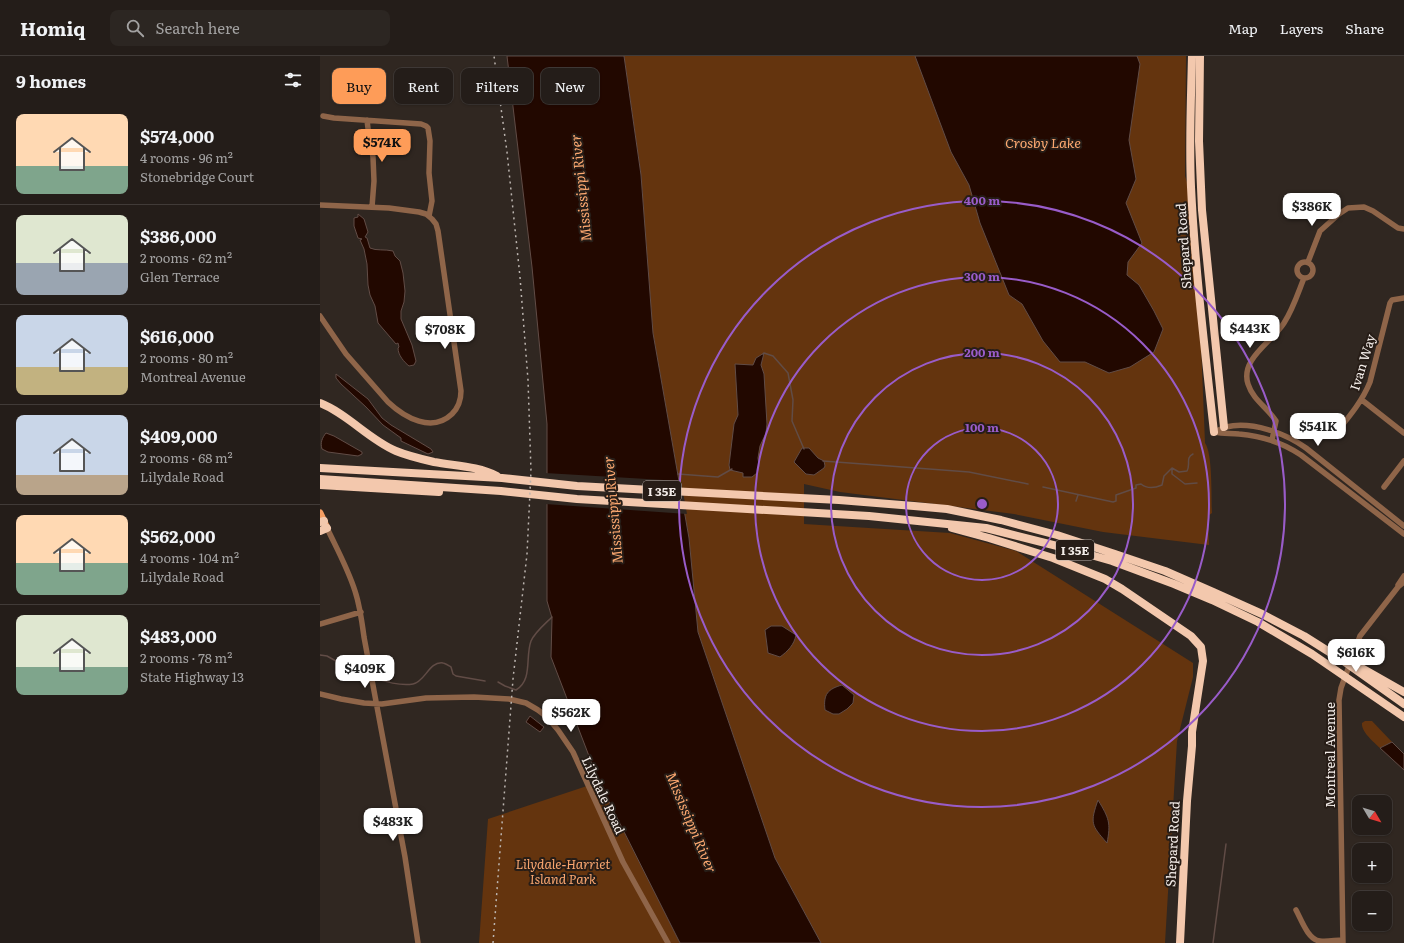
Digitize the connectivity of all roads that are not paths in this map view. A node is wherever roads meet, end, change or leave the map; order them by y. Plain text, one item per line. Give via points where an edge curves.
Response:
1 (1192, 56) edge
2 (1200, 56) edge
3 (323, 116) dead end
4 (367, 120) junction
5 (320, 204) edge
6 (372, 207) junction
7 (429, 216) junction
8 (1404, 230) edge
9 (1308, 262) junction
10 (1304, 278) junction
11 (1404, 298) edge
12 (320, 316) edge
13 (1362, 400) junction
14 (320, 403) edge
15 (1224, 427) junction
16 (1214, 432) junction
17 (1275, 432) junction
18 (1404, 433) edge
19 (1335, 434) dead end
20 (1272, 440) junction
21 (1404, 462) edge
22 (320, 468) edge
23 (502, 478) junction
24 (320, 479) edge
25 (320, 485) edge
26 (1384, 487) dead end
27 (491, 490) junction
28 (932, 522) junction
29 (322, 523) edge
30 (1404, 526) edge
31 (1404, 534) edge
32 (1404, 576) edge
33 (1404, 582) edge
34 (1398, 587) junction
35 (1213, 596) junction
36 (361, 612) junction
37 (320, 624) edge
38 (1316, 644) junction
39 (1404, 692) edge
40 (320, 694) edge
41 (1381, 701) junction
42 (1404, 704) edge
43 (1404, 717) edge
44 (1404, 724) edge
45 (1296, 910) dead end
46 (1343, 941) edge
47 (418, 943) edge
48 (668, 943) edge
49 (1180, 943) edge

1 - 16 highway, Shepard Road via 1192,210
2 - 15 highway, Shepard Road via 1199,134 1202,210
3 - 4 street
4 - 6 street via 374,157
4 - 7 street via 421,124 428,128 432,201
5 - 6 street
6 - 7 street via 419,212
7 - 12 street via 438,231 461,391 459,404 452,414 441,421 425,423 396,409 346,354
8 - 9 street via 1364,207 1348,208 1320,231
9 - 10 street via 1312,265 1313,273
9 - 10 street via 1302,262 1298,267 1298,272
10 - 17 street via 1283,324 1251,361 1247,371 1252,392 1276,421
11 - 13 street, Ivan Way via 1392,300 1390,303 1370,382
13 - 18 street
13 - 19 street, Ivan Way
14 - 23 highway via 394,450 434,462 486,470
15 - 16 street
15 - 17 street via 1251,426
16 - 20 street
17 - 20 street
17 - 30 street via 1299,443
20 - 31 street via 1288,446
21 - 26 street
22 - 23 highway, I 35E
23 - 35 highway, I 35E via 577,486 947,509 1044,531 1115,554 1165,571
24 - 27 highway, I 35E
25 - 27 highway via 465,494
27 - 28 highway, I 35E via 578,499
28 - 35 highway, I 35E via 986,528 1077,551
28 - 49 highway, Shepard Road via 1053,558 1099,577 1122,589 1191,636 1201,647 1203,661 1192,724 1186,802
29 - 36 street via 347,569
32 - 34 street, Montreal Avenue
33 - 34 street, Montreal Avenue
34 - 46 street, Montreal Avenue via 1360,636 1339,700
35 - 38 highway, I 35E via 1234,601
35 - 41 highway, I 35E via 1312,654
36 - 37 street
36 - 47 street via 410,883
38 - 39 highway
38 - 42 highway, I 35E
40 - 48 street, Lilydale Road via 370,704 422,698 509,699 526,703 547,717 573,752 623,862
41 - 43 highway, I 35E
41 - 44 highway
45 - 46 street via 1314,938 1319,941

